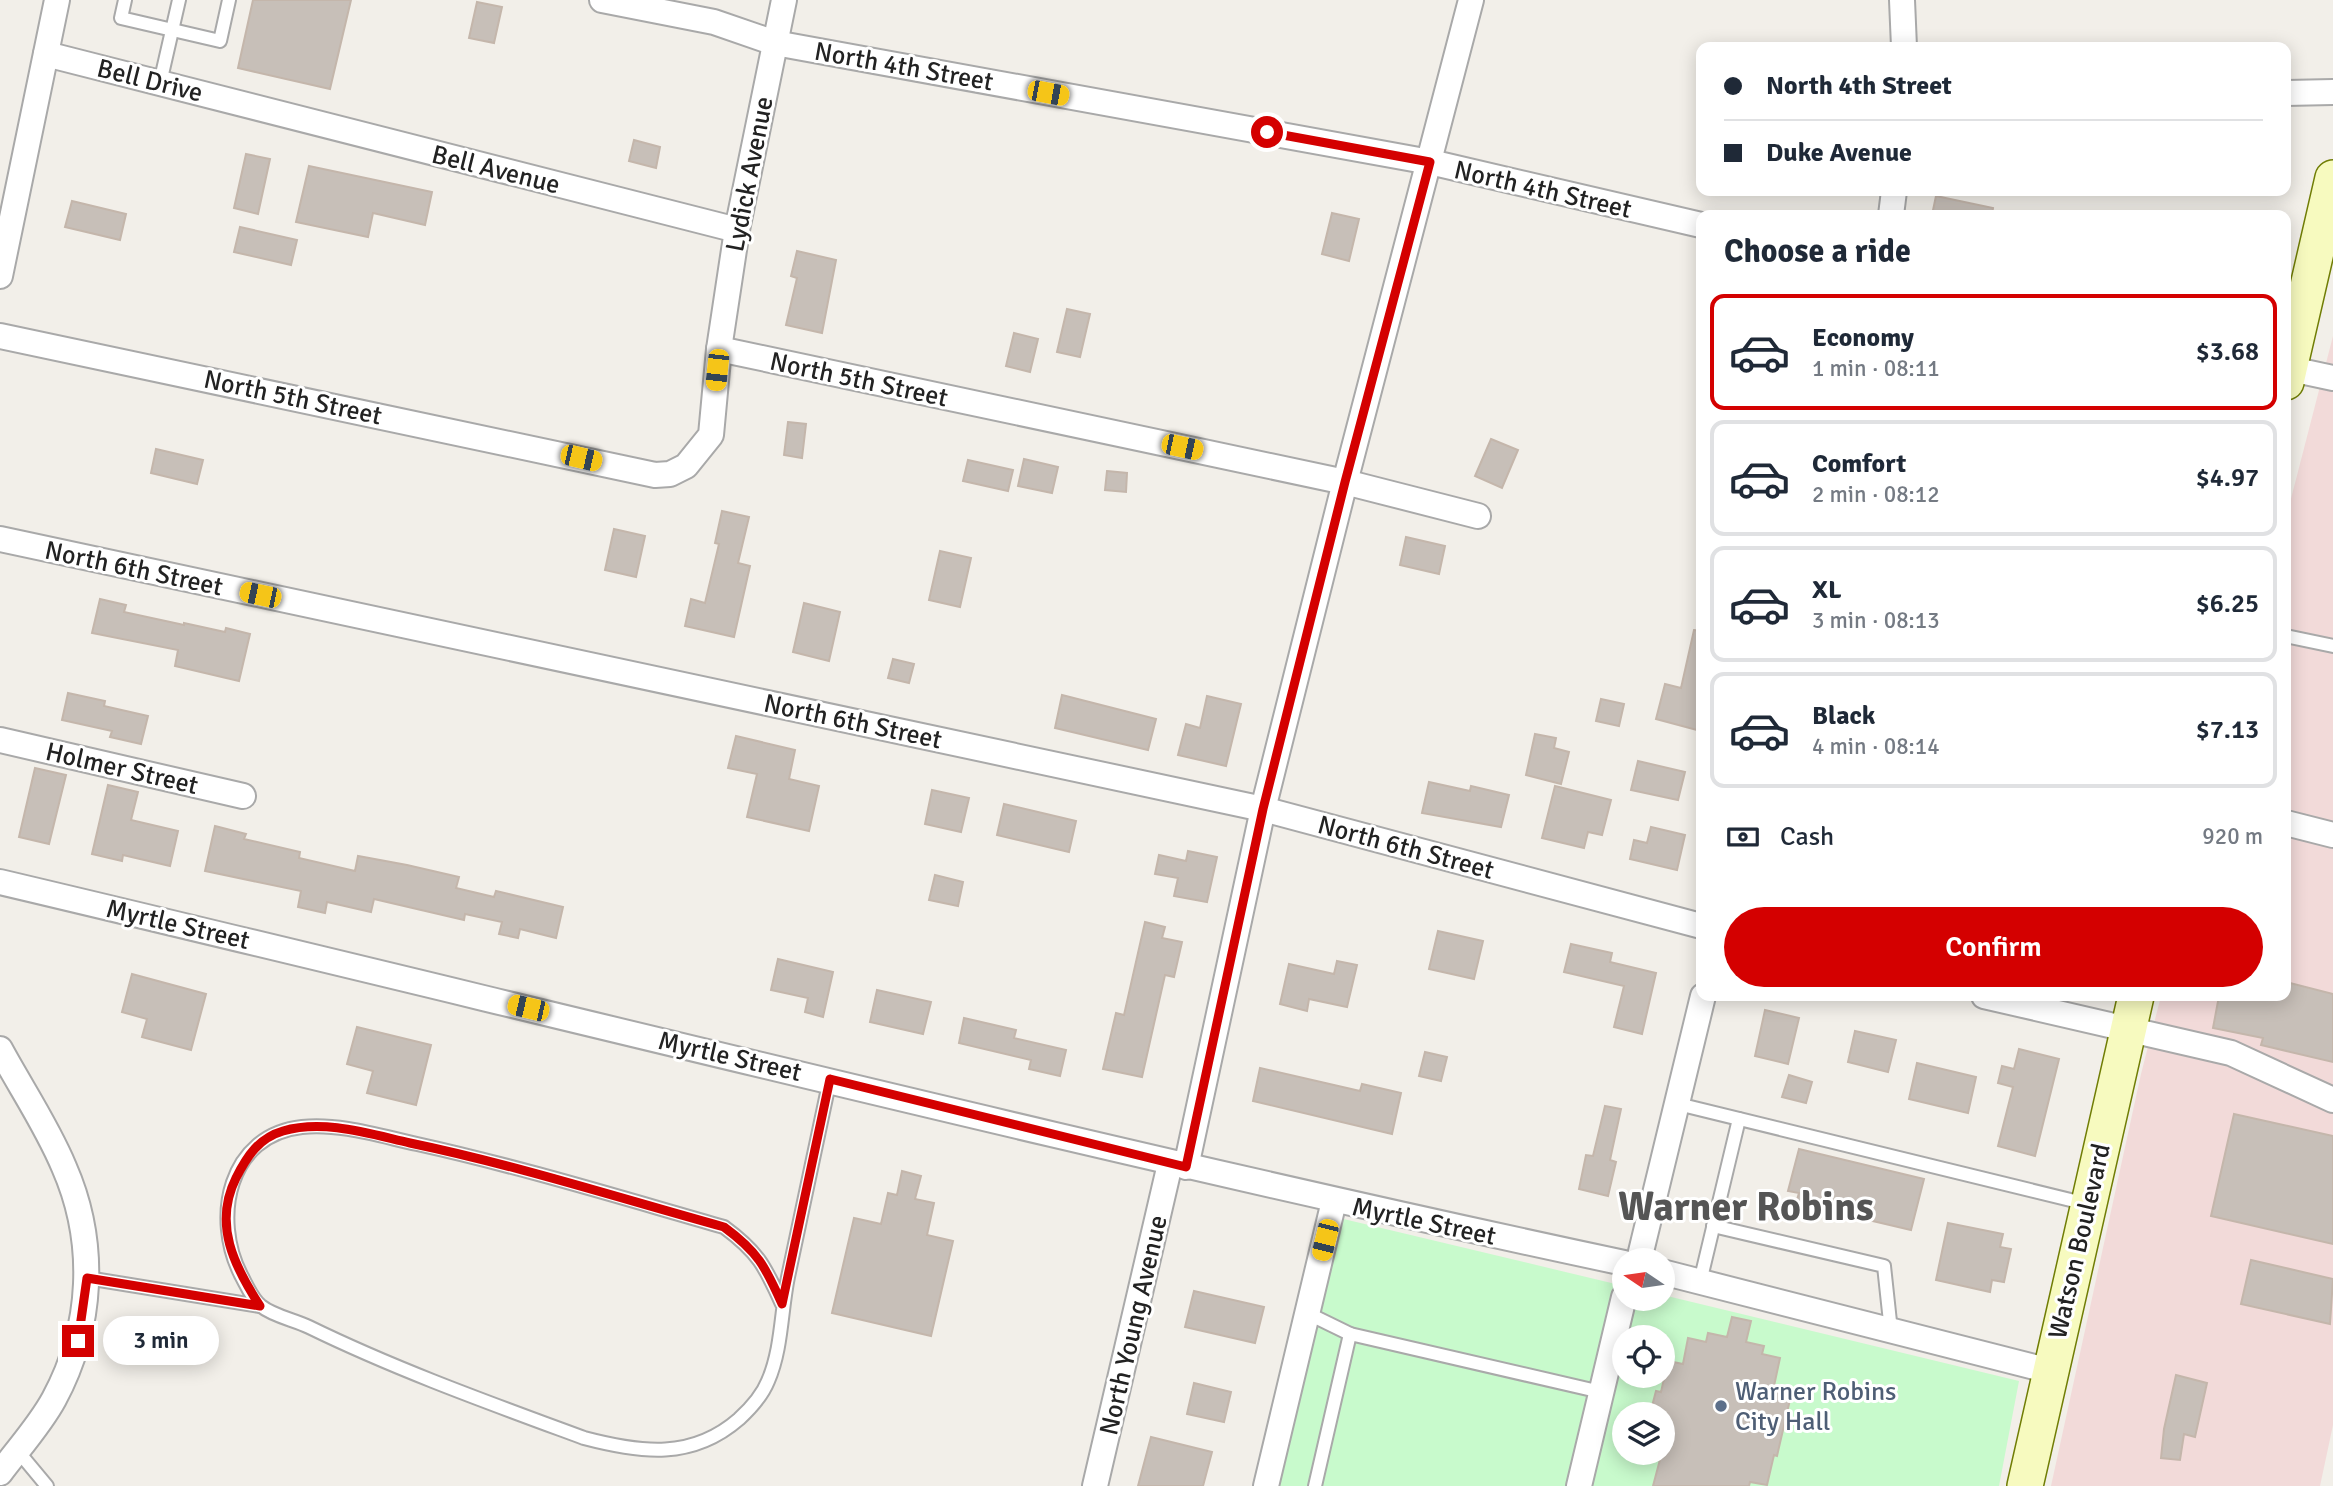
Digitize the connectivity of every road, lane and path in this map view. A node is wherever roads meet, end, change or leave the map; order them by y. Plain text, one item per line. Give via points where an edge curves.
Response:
1 (57, 0) edge
2 (125, 0) edge
3 (179, 0) edge
4 (229, 0) edge
5 (602, 0) edge
6 (784, 0) edge
7 (1471, 0) edge
8 (1902, 0) edge
9 (172, 30) junction
10 (1904, 42) edge
11 (775, 43) junction
12 (46, 54) junction
13 (160, 83) junction
14 (2333, 92) edge
15 (2291, 93) edge
16 (255, 107) joint
17 (1430, 162) junction
18 (2333, 178) edge
19 (1696, 224) edge
20 (737, 230) junction
21 (0, 276) edge
22 (0, 336) edge
23 (719, 349) junction
24 (2291, 356) edge
25 (2291, 373) edge
26 (2333, 378) edge
27 (1345, 482) junction
28 (1478, 516) dead end
29 (0, 539) edge
30 (2291, 637) edge
31 (2333, 646) edge
32 (0, 740) edge
33 (243, 796) dead end
34 (1263, 809) junction
35 (2291, 824) edge
36 (2333, 835) edge
37 (0, 882) edge
38 (1696, 925) edge
39 (1702, 1001) edge
40 (2004, 1001) edge
41 (2135, 1001) edge
42 (2127, 1031) junction
43 (0, 1049) edge
44 (830, 1079) junction
45 (2333, 1100) edge
46 (1678, 1104) junction
47 (1739, 1119) junction
48 (1178, 1166) junction
49 (1334, 1201) junction
50 (2087, 1204) junction
51 (1713, 1226) junction
52 (1642, 1248) edge
53 (1612, 1260) edge
54 (1675, 1275) edge
55 (87, 1278) junction
56 (1700, 1282) junction
57 (782, 1304) junction
58 (260, 1306) junction
59 (1621, 1311) edge
60 (1307, 1313) junction
61 (1891, 1331) junction
62 (1350, 1334) junction
63 (2050, 1371) junction
64 (1601, 1392) junction
65 (17, 1450) junction
66 (0, 1473) edge
67 (47, 1486) edge
68 (1095, 1486) edge
69 (1266, 1486) edge
70 (1315, 1486) edge
71 (1579, 1486) edge
72 (2025, 1486) edge

1 - 12 street
2 - 9 lane via 121,18
3 - 9 lane
4 - 9 lane via 220,41
5 - 11 street, North 4th Street via 714,22
6 - 11 street, Lydick Avenue
7 - 17 street, North Young Avenue
8 - 10 street
9 - 13 lane
11 - 17 street, North 4th Street
11 - 20 street, Lydick Avenue
12 - 13 street, Bell Drive
12 - 21 street
13 - 16 street, Bell Drive
14 - 15 street
16 - 20 street, Bell Avenue
17 - 19 street, North 4th Street
17 - 27 street, North Young Avenue
18 - 24 main road
20 - 23 street, Lydick Avenue
22 - 23 street, North 5th Street via 655,475 686,466 711,435
23 - 27 street, North 5th Street
25 - 26 street
27 - 28 street, North 5th Street
27 - 34 street, North Young Avenue
29 - 34 street, North 6th Street
30 - 31 lane
32 - 33 street, Holmer Street
34 - 38 street, North 6th Street
34 - 48 street, North Young Avenue
35 - 36 street
37 - 44 street, Myrtle Street
39 - 46 street
40 - 42 street
41 - 42 main road, Watson Boulevard
42 - 45 street via 2231,1053
42 - 50 main road, Watson Boulevard
43 - 55 street via 64,1167 85,1235
44 - 48 street, Myrtle Street
44 - 57 lane
46 - 47 lane
46 - 52 street
47 - 50 lane
47 - 51 lane
48 - 49 street, Myrtle Street
48 - 68 street, North Young Avenue
49 - 53 street, Myrtle Street
49 - 60 street
50 - 63 main road, Watson Boulevard
51 - 56 lane
51 - 61 lane via 1884,1266
54 - 56 street
55 - 58 lane
55 - 65 street via 78,1341 54,1400
56 - 61 street
57 - 58 lane via 778,1350 768,1382 752,1407 704,1443 675,1450 614,1446 584,1438
57 - 58 lane via 751,1246 724,1227 480,1158 350,1130 304,1127 261,1141 245,1160 228,1194 225,1224 231,1255
59 - 64 street
60 - 62 lane
60 - 69 street
61 - 63 street
62 - 64 lane
62 - 70 lane
63 - 72 main road, Watson Boulevard
64 - 71 street
65 - 66 street
65 - 67 lane

